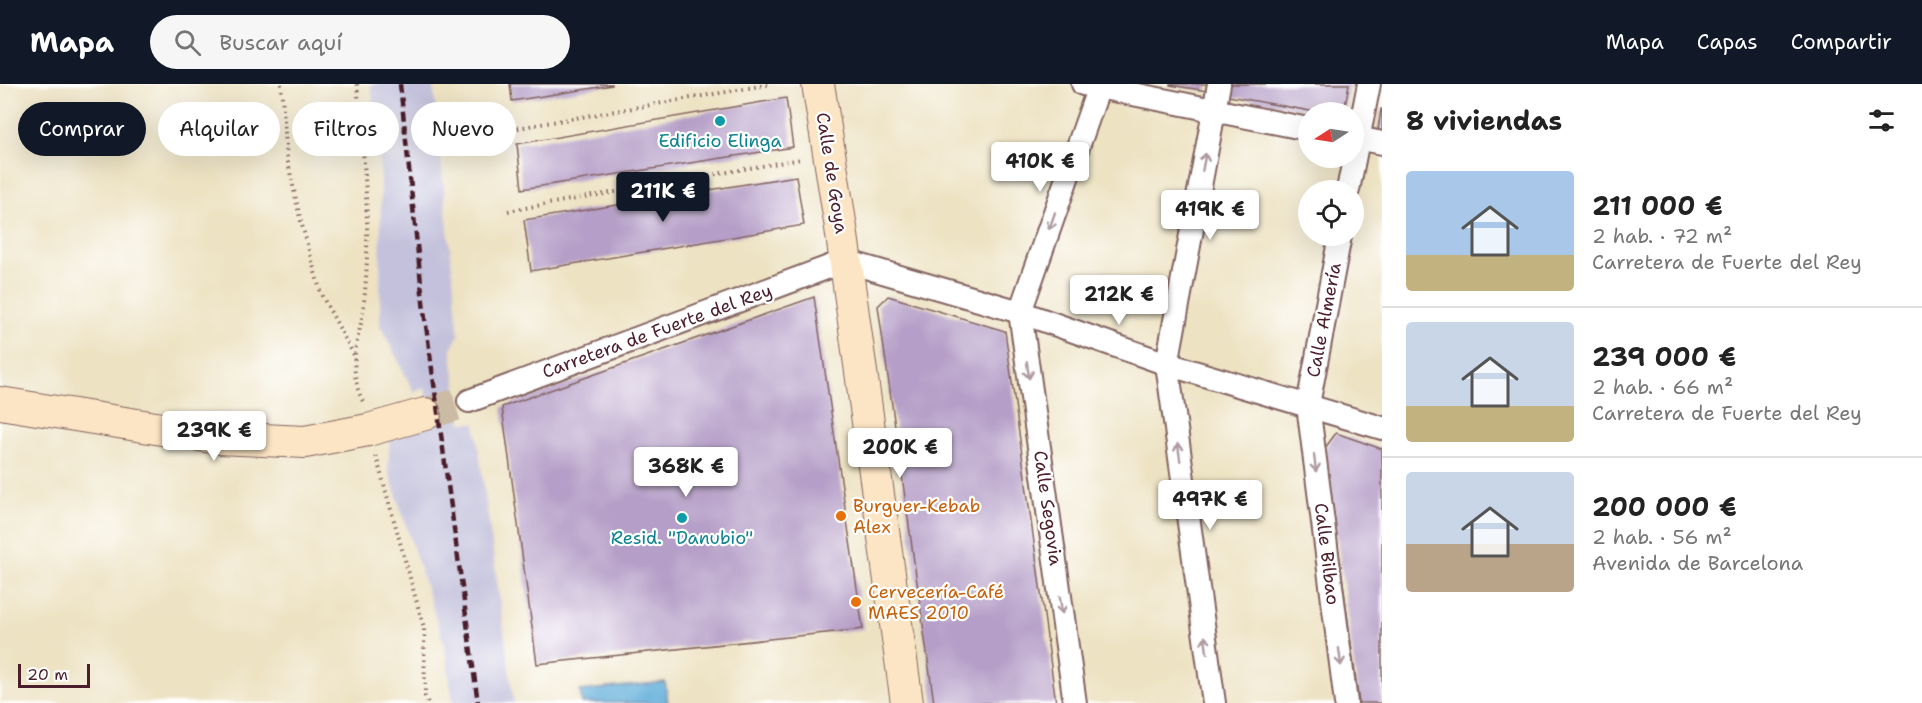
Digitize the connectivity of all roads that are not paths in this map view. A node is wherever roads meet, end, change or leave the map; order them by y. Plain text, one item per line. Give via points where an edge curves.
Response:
1 (818, 84) edge
2 (1219, 84) edge
3 (1369, 84) edge
4 (1094, 85) edge
5 (1364, 105) edge
6 (1214, 111) junction
7 (1298, 127) edge
8 (1364, 140) edge
9 (1382, 143) edge
10 (1338, 246) edge
11 (845, 261) junction
12 (1020, 312) junction
13 (1167, 364) junction
14 (469, 401) tunnel mouth
15 (0, 403) edge
16 (1308, 405) junction
17 (425, 414) tunnel mouth
18 (1382, 428) edge
19 (907, 703) edge
20 (1075, 703) edge
21 (1214, 703) edge
22 (1346, 703) edge

1 - 11 street, Calle de Goya
2 - 6 street
3 - 5 street
4 - 6 street
4 -> 12 street
6 - 7 street
13 -> 6 street
8 - 9 street
10 - 16 street, Calle Almería
11 - 12 street
11 - 14 street, Carretera de Fuerte del Rey
11 - 19 street, Calle de Goya
12 - 13 street
12 -> 20 street, Calle Segovia
13 - 16 street
21 -> 13 street
15 - 17 street via 218,438 304,442 367,419
16 - 18 street
16 -> 22 street, Calle Bilbao

